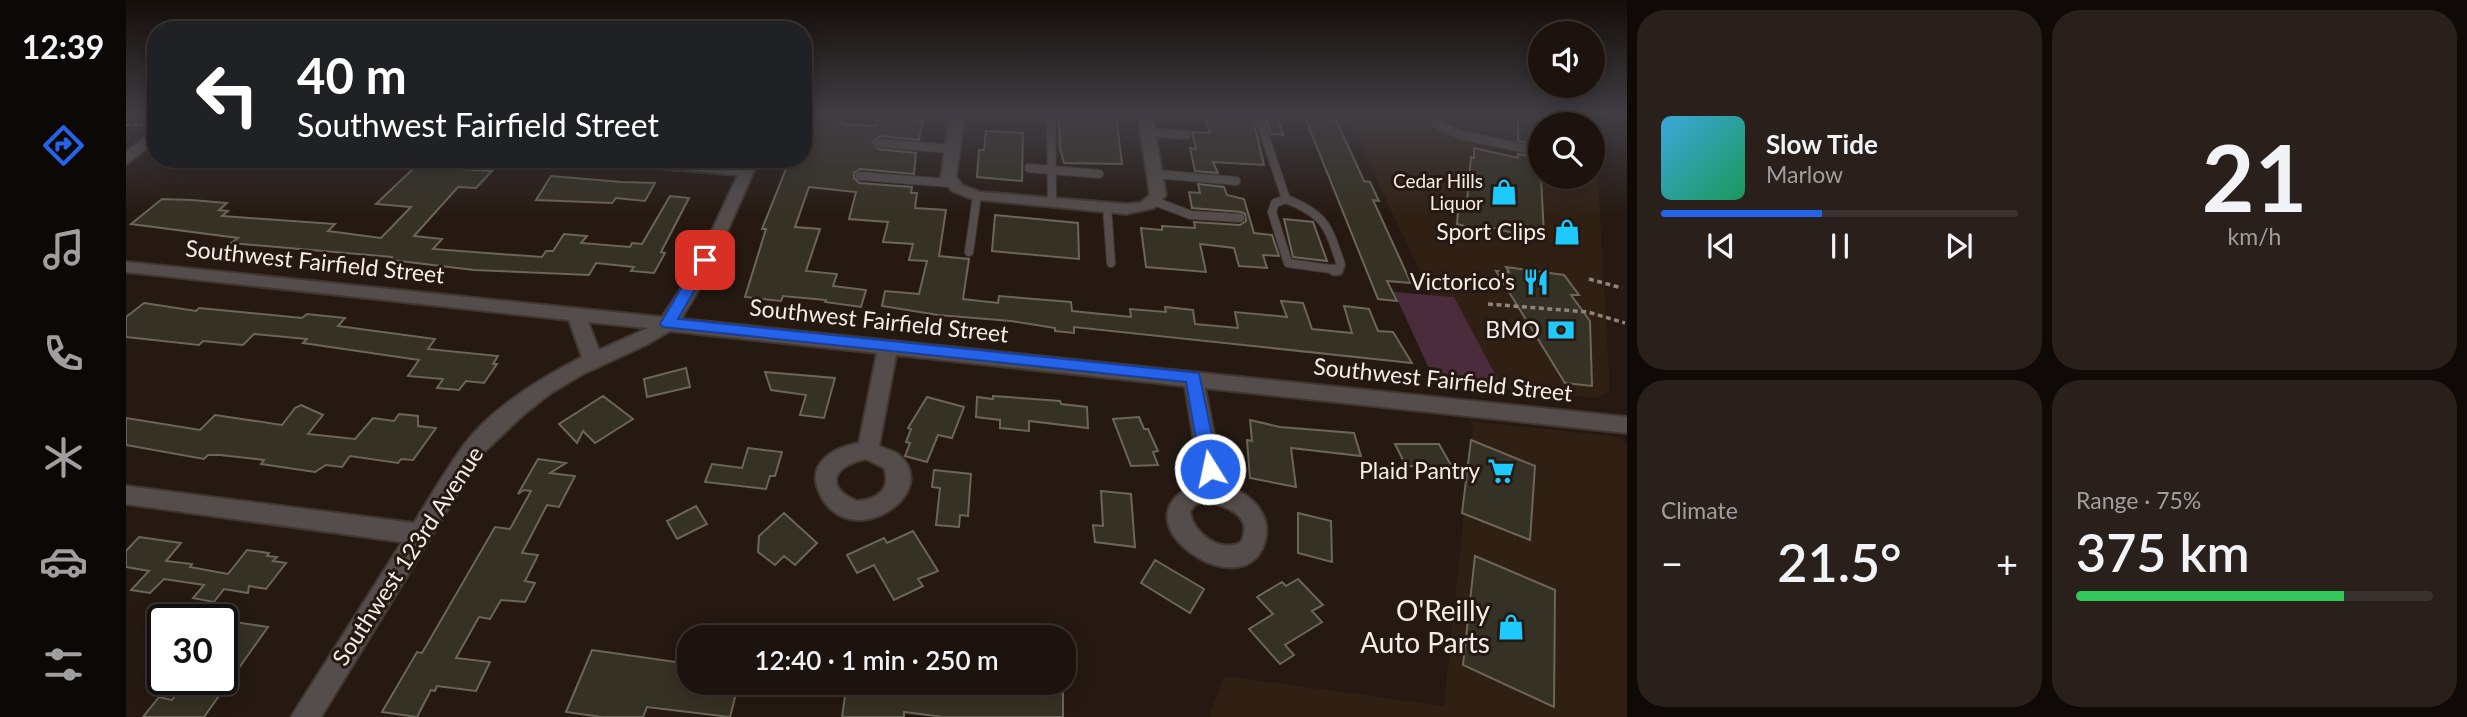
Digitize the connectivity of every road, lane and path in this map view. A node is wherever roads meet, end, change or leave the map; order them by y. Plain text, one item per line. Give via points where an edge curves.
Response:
1 (945, 148) edge
2 (1052, 148) edge
3 (1151, 148) edge
4 (1269, 148) edge
5 (952, 149) joint
6 (749, 168) edge
7 (1029, 168) dead end
8 (1052, 170) junction
9 (1099, 174) dead end
10 (1156, 174) junction
11 (860, 176) dead end
12 (1236, 181) dead end
13 (950, 183) junction
14 (976, 196) junction
15 (1286, 199) junction
16 (1154, 201) junction
17 (1052, 202) junction
18 (1107, 207) junction
19 (1240, 218) dead end
20 (969, 252) dead end
21 (1111, 263) dead end
22 (126, 267) edge
23 (1589, 279) dead end
24 (1622, 288) dead end
25 (1489, 304) dead end
26 (576, 314) junction
27 (1625, 323) edge
28 (668, 324) junction
29 (888, 346) junction
30 (593, 360) junction
31 (1193, 377) junction
32 (1627, 425) edge
33 (868, 450) dead end
34 (1214, 492) dead end
35 (126, 495) edge
36 (419, 534) junction
37 (304, 717) edge

1 - 5 lane
2 - 8 lane
3 - 10 street
4 - 15 lane
5 - 13 street
6 - 28 street via 695,282
7 - 8 lane
8 - 9 lane
8 - 17 lane
10 - 12 lane
10 - 16 street
11 - 13 lane
13 - 14 street
14 - 17 street
14 - 20 lane
15 - 15 lane via 1271,208 1289,263 1338,270 1341,265 1324,218 1312,208
16 - 18 street via 1143,207
16 - 19 lane via 1191,215
17 - 18 street
18 - 21 lane
22 - 26 street, Southwest Fairfield Street
23 - 24 path
25 - 27 path via 1587,312
26 - 28 street, Southwest Fairfield Street
26 - 30 street
28 - 29 street, Southwest Fairfield Street
28 - 30 street, Southwest 123rd Avenue
29 - 31 street, Southwest Fairfield Street
29 - 33 street
30 - 36 street, Southwest 123rd Avenue via 505,415 473,449
31 - 32 street, Southwest Fairfield Street
31 - 34 street
35 - 36 street
36 - 37 street, Southwest 123rd Avenue

